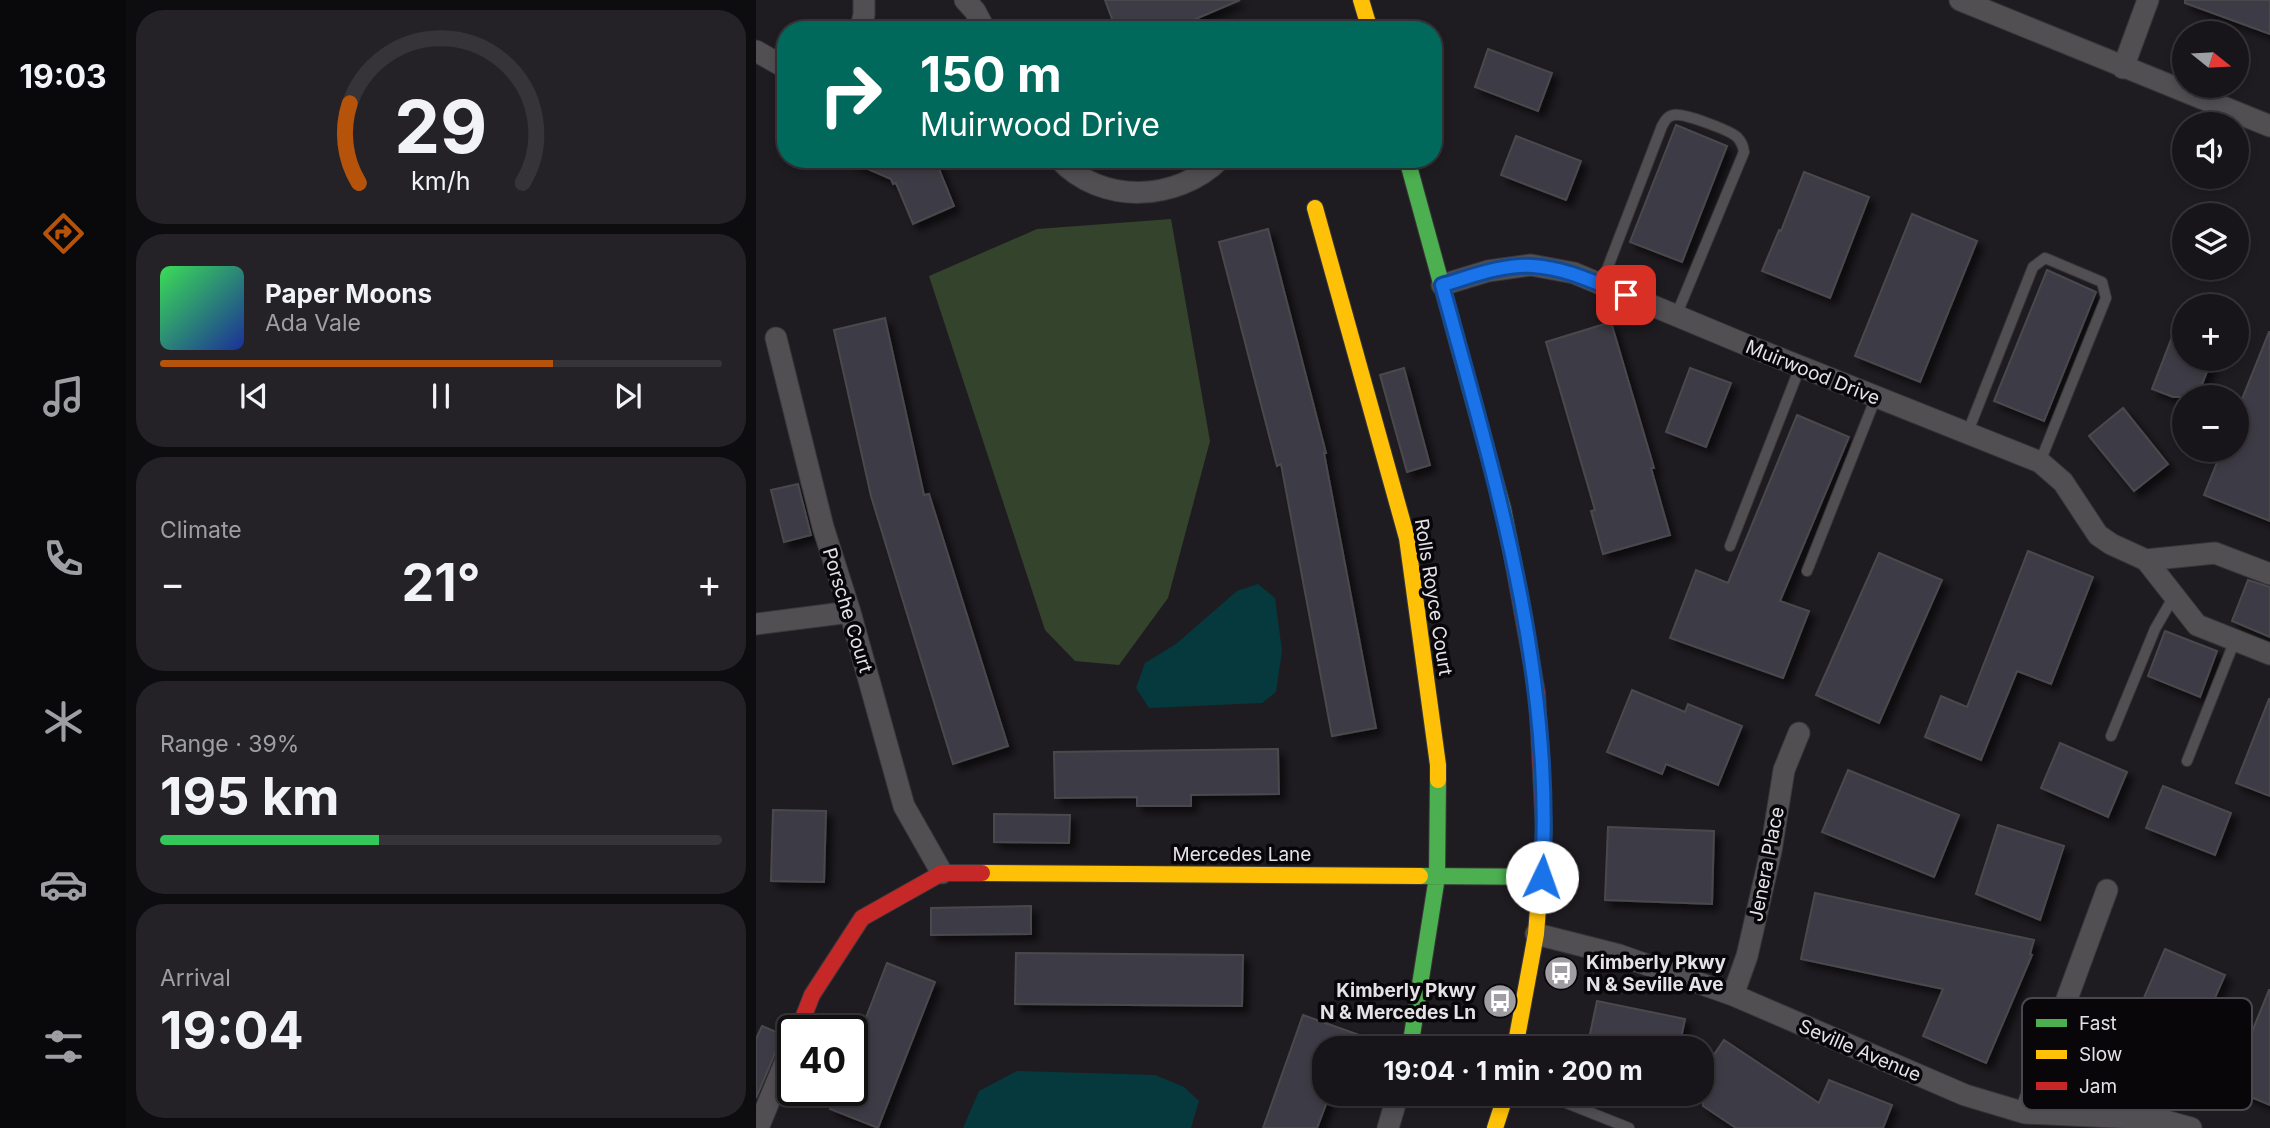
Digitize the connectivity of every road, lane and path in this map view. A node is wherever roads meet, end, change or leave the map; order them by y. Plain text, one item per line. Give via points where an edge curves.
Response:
1 (864, 0) edge
2 (965, 0) edge
3 (1361, 0) edge
4 (1960, 0) edge
5 (2148, 0) edge
6 (862, 21) edge
7 (980, 21) edge
8 (1367, 21) edge
9 (756, 51) edge
10 (777, 63) edge
11 (2123, 68) junction
12 (2270, 126) edge
13 (1067, 168) edge
14 (1210, 168) edge
15 (1410, 168) edge
16 (1315, 208) dead end
17 (1442, 285) junction
18 (1601, 285) junction
19 (1676, 316) junction
20 (776, 338) dead end
21 (1800, 367) junction
22 (1876, 397) junction
23 (1967, 434) junction
24 (2040, 462) junction
25 (1730, 546) dead end
26 (2146, 560) junction
27 (1807, 571) dead end
28 (2270, 574) edge
29 (2174, 596) junction
30 (850, 612) junction
31 (756, 624) edge
32 (2235, 640) junction
33 (2270, 654) edge
34 (1799, 733) dead end
35 (2111, 736) dead end
36 (2188, 761) dead end
37 (942, 873) junction
38 (1437, 877) junction
39 (1542, 877) junction
40 (2107, 890) dead end
41 (1536, 934) junction
42 (1733, 995) junction
43 (2067, 998) edge
44 (804, 1015) edge
45 (1412, 1036) edge
46 (1517, 1036) edge
47 (777, 1082) edge
48 (1394, 1106) edge
49 (1502, 1106) edge
50 (1574, 1106) edge
51 (2026, 1110) edge
52 (2025, 1113) junction
53 (758, 1128) edge
54 (1388, 1128) edge
55 (1495, 1128) edge
56 (1629, 1128) edge
57 (2191, 1128) edge

1 - 6 street
2 - 7 street
3 - 8 street
4 - 11 street
5 - 11 street
9 - 10 street
11 - 12 street
13 - 14 street via 1087,180 1139,193 1167,190
15 - 17 street
16 - 38 street, Rolls Royce Court via 1407,538 1438,765
17 - 18 street, Muirwood Drive via 1488,271 1531,265
17 - 39 street via 1503,509 1537,693 1545,821
18 - 19 street, Muirwood Drive
18 - 19 lane via 1667,118 1690,118 1736,135 1744,152
19 - 21 street, Muirwood Drive
20 - 30 street, Porsche Court via 823,527
21 - 22 street, Muirwood Drive
21 - 25 lane
22 - 23 street, Muirwood Drive
22 - 27 lane
23 - 24 street, Muirwood Drive
23 - 24 lane via 2033,267 2045,258 2102,282 2106,298
24 - 26 street, Muirwood Drive via 2063,481 2098,535
26 - 28 street, Muirwood Drive via 2215,553
26 - 29 street, Muirwood Drive
29 - 32 street, Muirwood Drive via 2197,625
29 - 35 lane via 2155,629
30 - 31 street
30 - 37 street, Porsche Court via 904,806
32 - 33 street, Muirwood Drive
32 - 36 lane
34 - 42 street, Jenera Place via 1784,770 1771,851
37 - 38 street, Mercedes Lane
37 - 44 street via 862,918
38 - 39 street, Mercedes Lane
38 - 45 street, Rolls Royce Court
39 - 41 street
40 - 43 street
41 - 42 street, Seville Avenue via 1619,955
41 - 46 street
42 - 52 street, Seville Avenue via 1965,1095
47 - 53 street
48 - 54 street
49 - 55 street
50 - 56 lane
51 - 52 street
52 - 57 street, Seville Avenue via 2158,1119

